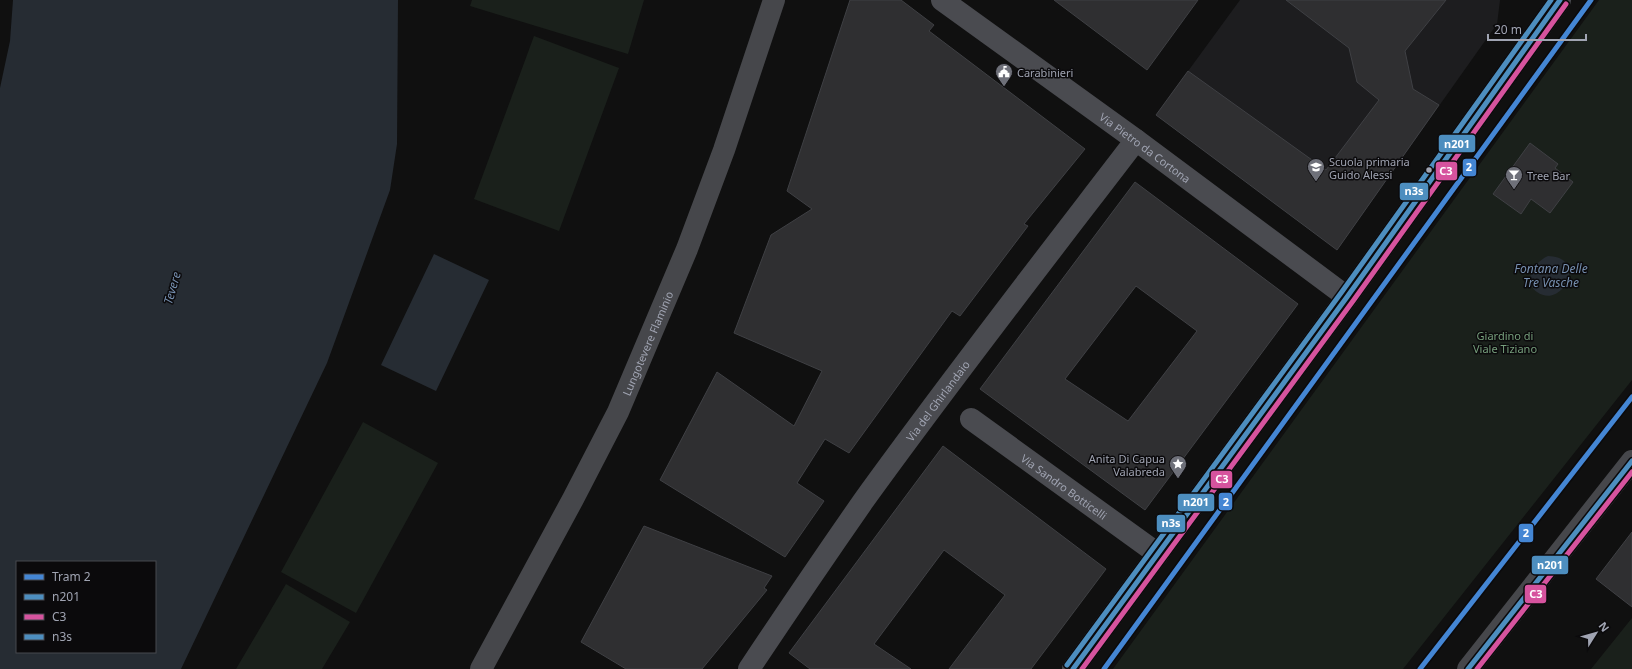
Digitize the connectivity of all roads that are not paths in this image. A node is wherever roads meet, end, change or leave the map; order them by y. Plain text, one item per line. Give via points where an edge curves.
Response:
1 (774, 0) edge
2 (942, 0) edge
3 (1560, 0) edge
4 (1136, 140) junction
5 (1347, 297) junction
6 (971, 419) dead end
7 (1632, 460) edge
8 (1158, 554) junction
9 (481, 669) edge
10 (749, 669) edge
11 (1073, 669) edge
12 (1468, 669) edge

1 - 9 main road, Lungotevere Flaminio via 724,150 687,249 618,412
2 - 4 street, Via Pietro da Cortona
3 - 5 street
4 - 5 street, Via Pietro da Cortona
4 - 10 street, Via del Ghirlandaio via 864,500
5 - 8 street
6 - 8 street, Via Sandro Botticelli
7 - 12 main road
8 - 11 street

